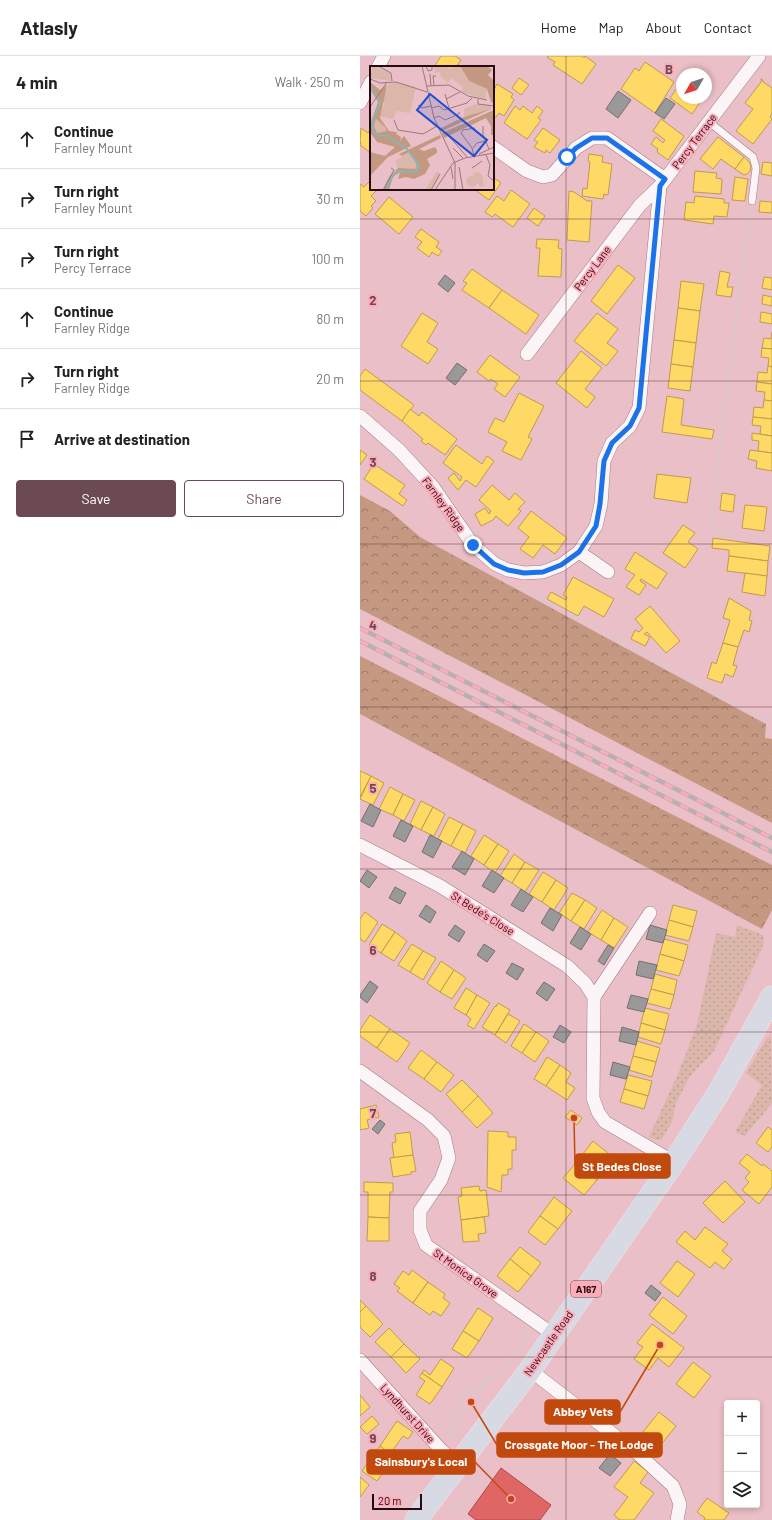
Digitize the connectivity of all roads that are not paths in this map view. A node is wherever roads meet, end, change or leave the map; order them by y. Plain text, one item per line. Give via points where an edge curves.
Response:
1 (384, 56) edge
2 (755, 57) edge
3 (379, 66) edge
4 (370, 84) edge
5 (360, 103) edge
6 (709, 122) junction
7 (494, 148) edge
8 (662, 183) junction
9 (752, 201) road end
10 (527, 354) dead end
11 (360, 416) edge
12 (579, 552) junction
13 (608, 572) dead end
14 (360, 845) edge
15 (650, 913) dead end
16 (594, 997) junction
17 (772, 997) edge
18 (766, 1022) edge
19 (360, 1071) edge
20 (674, 1162) junction
21 (546, 1329) junction
22 (360, 1360) edge
23 (530, 1370) junction
24 (459, 1463) junction
25 (418, 1519) edge
26 (677, 1520) edge

1 - 3 street
2 - 6 street, Percy Terrace
4 - 5 street
6 - 8 street, Percy Terrace
6 - 9 lane via 753,157 756,168
7 - 8 street via 527,171 543,177 552,175 576,148 592,138 607,138
8 - 10 street, Percy Lane via 640,205
8 - 12 street, Farnley Ridge via 639,408 630,426 612,443 604,461 596,526
11 - 12 street, Farnley Ridge via 399,450 434,487 473,545 494,564 524,573 543,572 561,565
12 - 13 street
14 - 16 street, St Bede's Close via 440,886 567,966 585,983
15 - 16 street
16 - 20 street via 593,1098 598,1112 605,1122
17 - 18 highway, A167
18 - 20 highway, A167
19 - 21 street, St Monica Grove via 428,1120 444,1136 449,1158 441,1180 420,1211 420,1230 426,1245
20 - 21 highway, Newcastle Road / A167
21 - 23 highway, Newcastle Road / A167
22 - 24 street, Lyndhurst Drive
23 - 24 highway, Newcastle Road / A167
23 - 26 street via 636,1452 673,1486 680,1504
24 - 25 highway, Newcastle Road / A167

